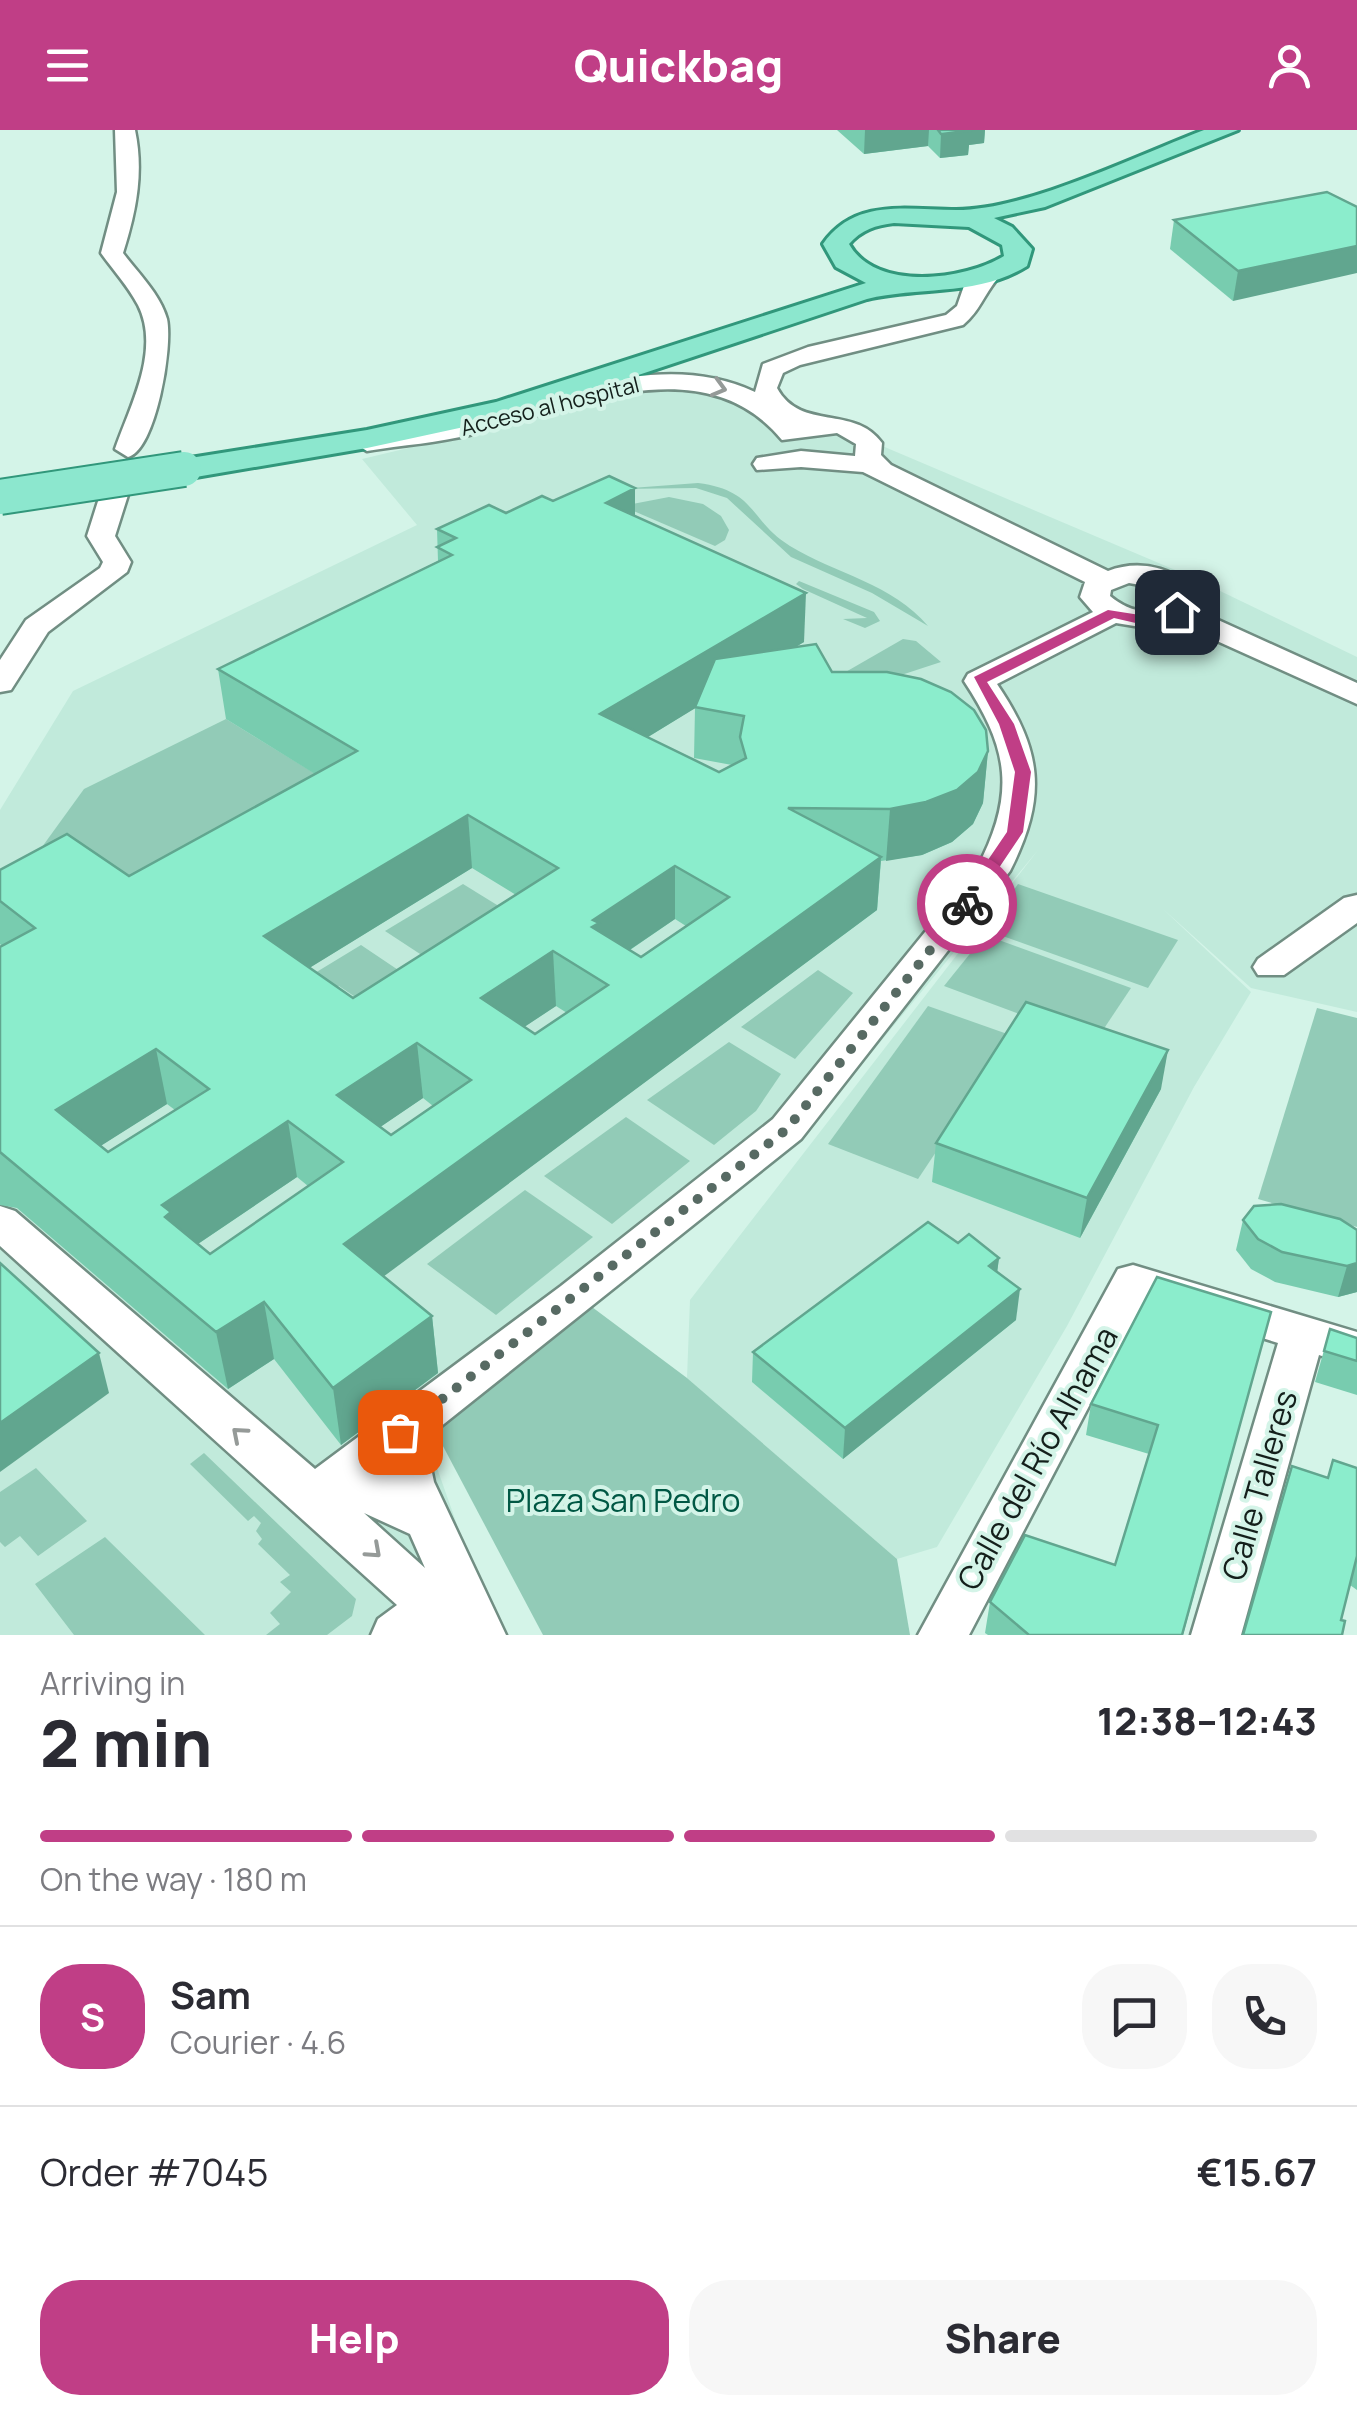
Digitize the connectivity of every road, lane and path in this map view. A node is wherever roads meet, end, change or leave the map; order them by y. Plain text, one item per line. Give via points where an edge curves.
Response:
1 (125, 130) edge
2 (1226, 130) edge
3 (1258, 130) edge
4 (957, 217) junction
5 (1012, 238) junction
6 (846, 263) junction
7 (987, 278) junction
8 (918, 283) junction
9 (970, 303) junction
10 (783, 445) junction
11 (336, 446) junction
12 (128, 449) dead end
13 (851, 461) junction
14 (182, 462) junction
15 (0, 480) edge
16 (114, 496) dead end
17 (0, 497) edge
18 (1104, 580) junction
19 (1177, 612) junction
20 (1112, 613) junction
21 (0, 683) edge
22 (1357, 695) edge
23 (1357, 906) edge
24 (1272, 967) dead end
25 (0, 1222) edge
26 (1302, 1335) junction
27 (1357, 1350) edge
28 (400, 1432) junction
29 (314, 1497) junction
30 (425, 1518) junction
31 (437, 1611) edge
32 (481, 1635) edge
33 (943, 1635) edge
34 (1216, 1635) edge

1 - 12 street via 128,201 112,252 155,318 156,340 149,399
2 - 4 main road via 1036,202
3 - 5 main road via 1073,200 1028,222
4 - 5 main road
4 - 6 main road via 888,216 852,227 836,244
5 - 7 main road via 1017,260
6 - 8 main road
6 - 14 main road via 780,299 548,381
7 - 8 main road
7 - 9 street via 973,288
8 - 9 street via 960,291
8 - 11 main road via 784,314 546,398
9 - 10 street via 944,324 778,365 766,388
11 -> 10 street, Acceso al hospital via 416,438 660,380 735,392
10 - 13 street
10 - 13 street via 822,425 858,432 869,443
11 - 14 main road
13 - 18 street
14 - 15 main road
14 - 17 main road, bridge
16 - 21 street via 101,536 117,562 113,572 37,626
18 - 19 street via 1140,574 1167,581 1182,594
18 - 20 street via 1094,596
19 - 20 street via 1140,620
19 - 22 street
20 - 28 street via 979,680 1006,724 1023,772 1015,832 993,871 787,1129
23 - 24 street
29 -> 25 street
26 - 27 street
26 - 33 street, Calle del Río Alhama via 1133,1281
26 - 34 street, Calle Talleres
28 - 29 street
28 - 30 street
29 - 30 street via 356,1488
29 -> 31 street
30 - 31 street
31 - 32 street

